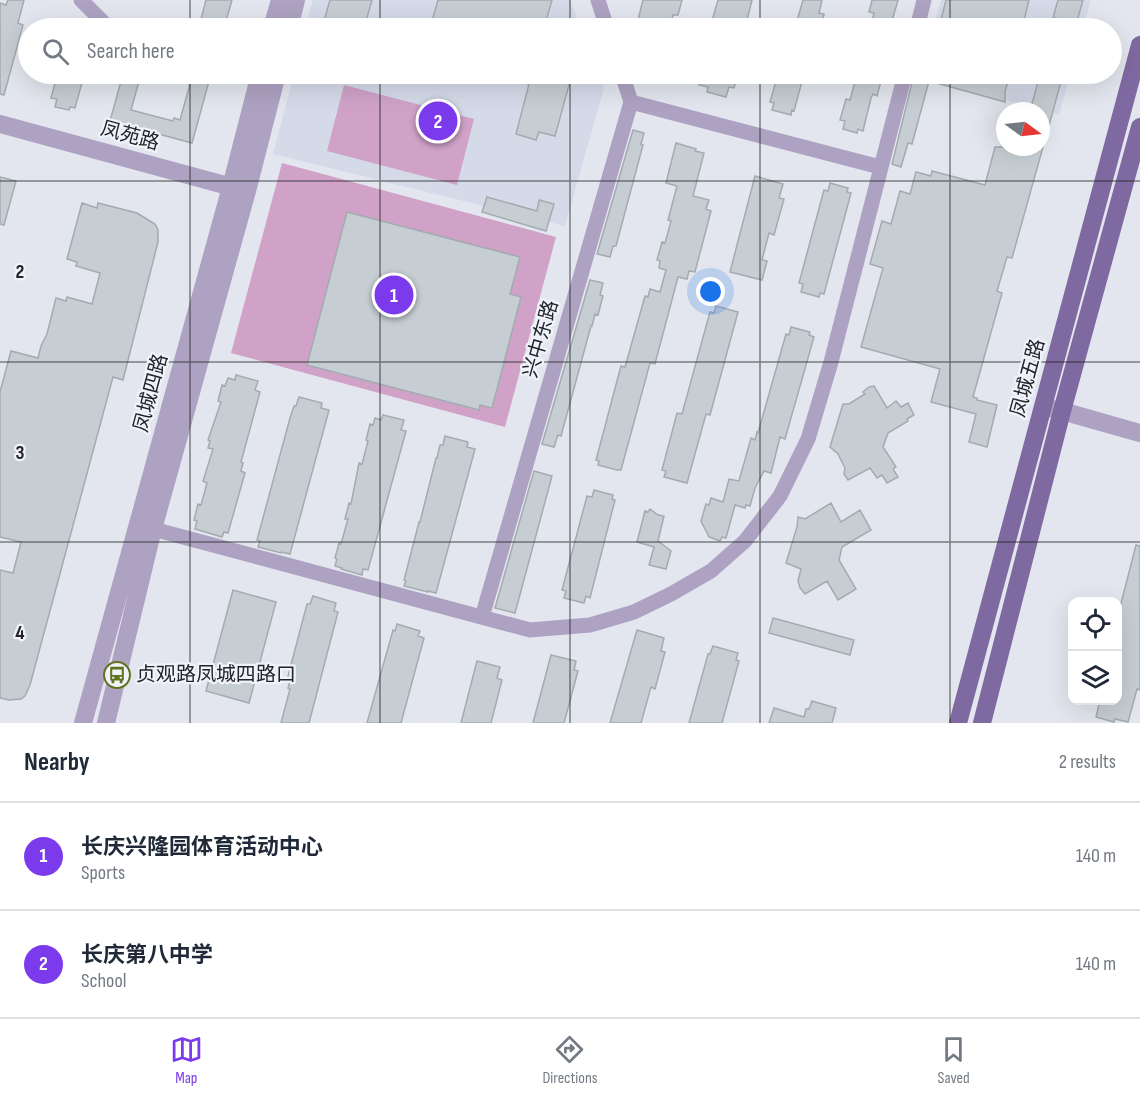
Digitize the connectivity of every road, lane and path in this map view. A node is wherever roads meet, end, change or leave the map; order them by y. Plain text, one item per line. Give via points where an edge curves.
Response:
1 (81, 0) edge
2 (280, 0) edge
3 (296, 0) edge
4 (598, 0) edge
5 (924, 0) edge
6 (99, 18) edge
7 (275, 18) edge
8 (292, 18) edge
9 (604, 18) edge
10 (920, 18) edge
11 (1140, 45) edge
12 (258, 84) edge
13 (274, 84) edge
14 (625, 84) edge
15 (902, 84) edge
16 (631, 102) junction
17 (0, 124) edge
18 (1140, 127) edge
19 (880, 167) junction
20 (239, 189) junction
21 (1043, 407) junction
22 (1062, 411) junction
23 (1140, 433) edge
24 (153, 529) junction
25 (482, 617) junction
26 (83, 723) edge
27 (106, 723) edge
28 (958, 723) edge
29 (981, 723) edge

1 - 6 street
2 - 7 street
3 - 8 street
4 - 9 street
5 - 10 street
11 - 21 main road, 凤城五路
12 - 20 street, 凤城四路
13 - 20 street, 凤城四路
14 - 16 street
15 - 19 street
16 - 19 street
16 - 25 street, 兴中东路
17 - 20 street, 凤苑路
18 - 22 main road
19 - 25 street via 808,439 780,496 745,541 711,571 671,594 634,612 590,625 530,630
20 - 24 street, 凤城四路
20 - 26 street, 凤城四路
21 - 22 street
21 - 28 main road, 凤城五路
22 - 23 street
22 - 29 main road
24 - 25 street
24 - 27 street, 凤城四路

